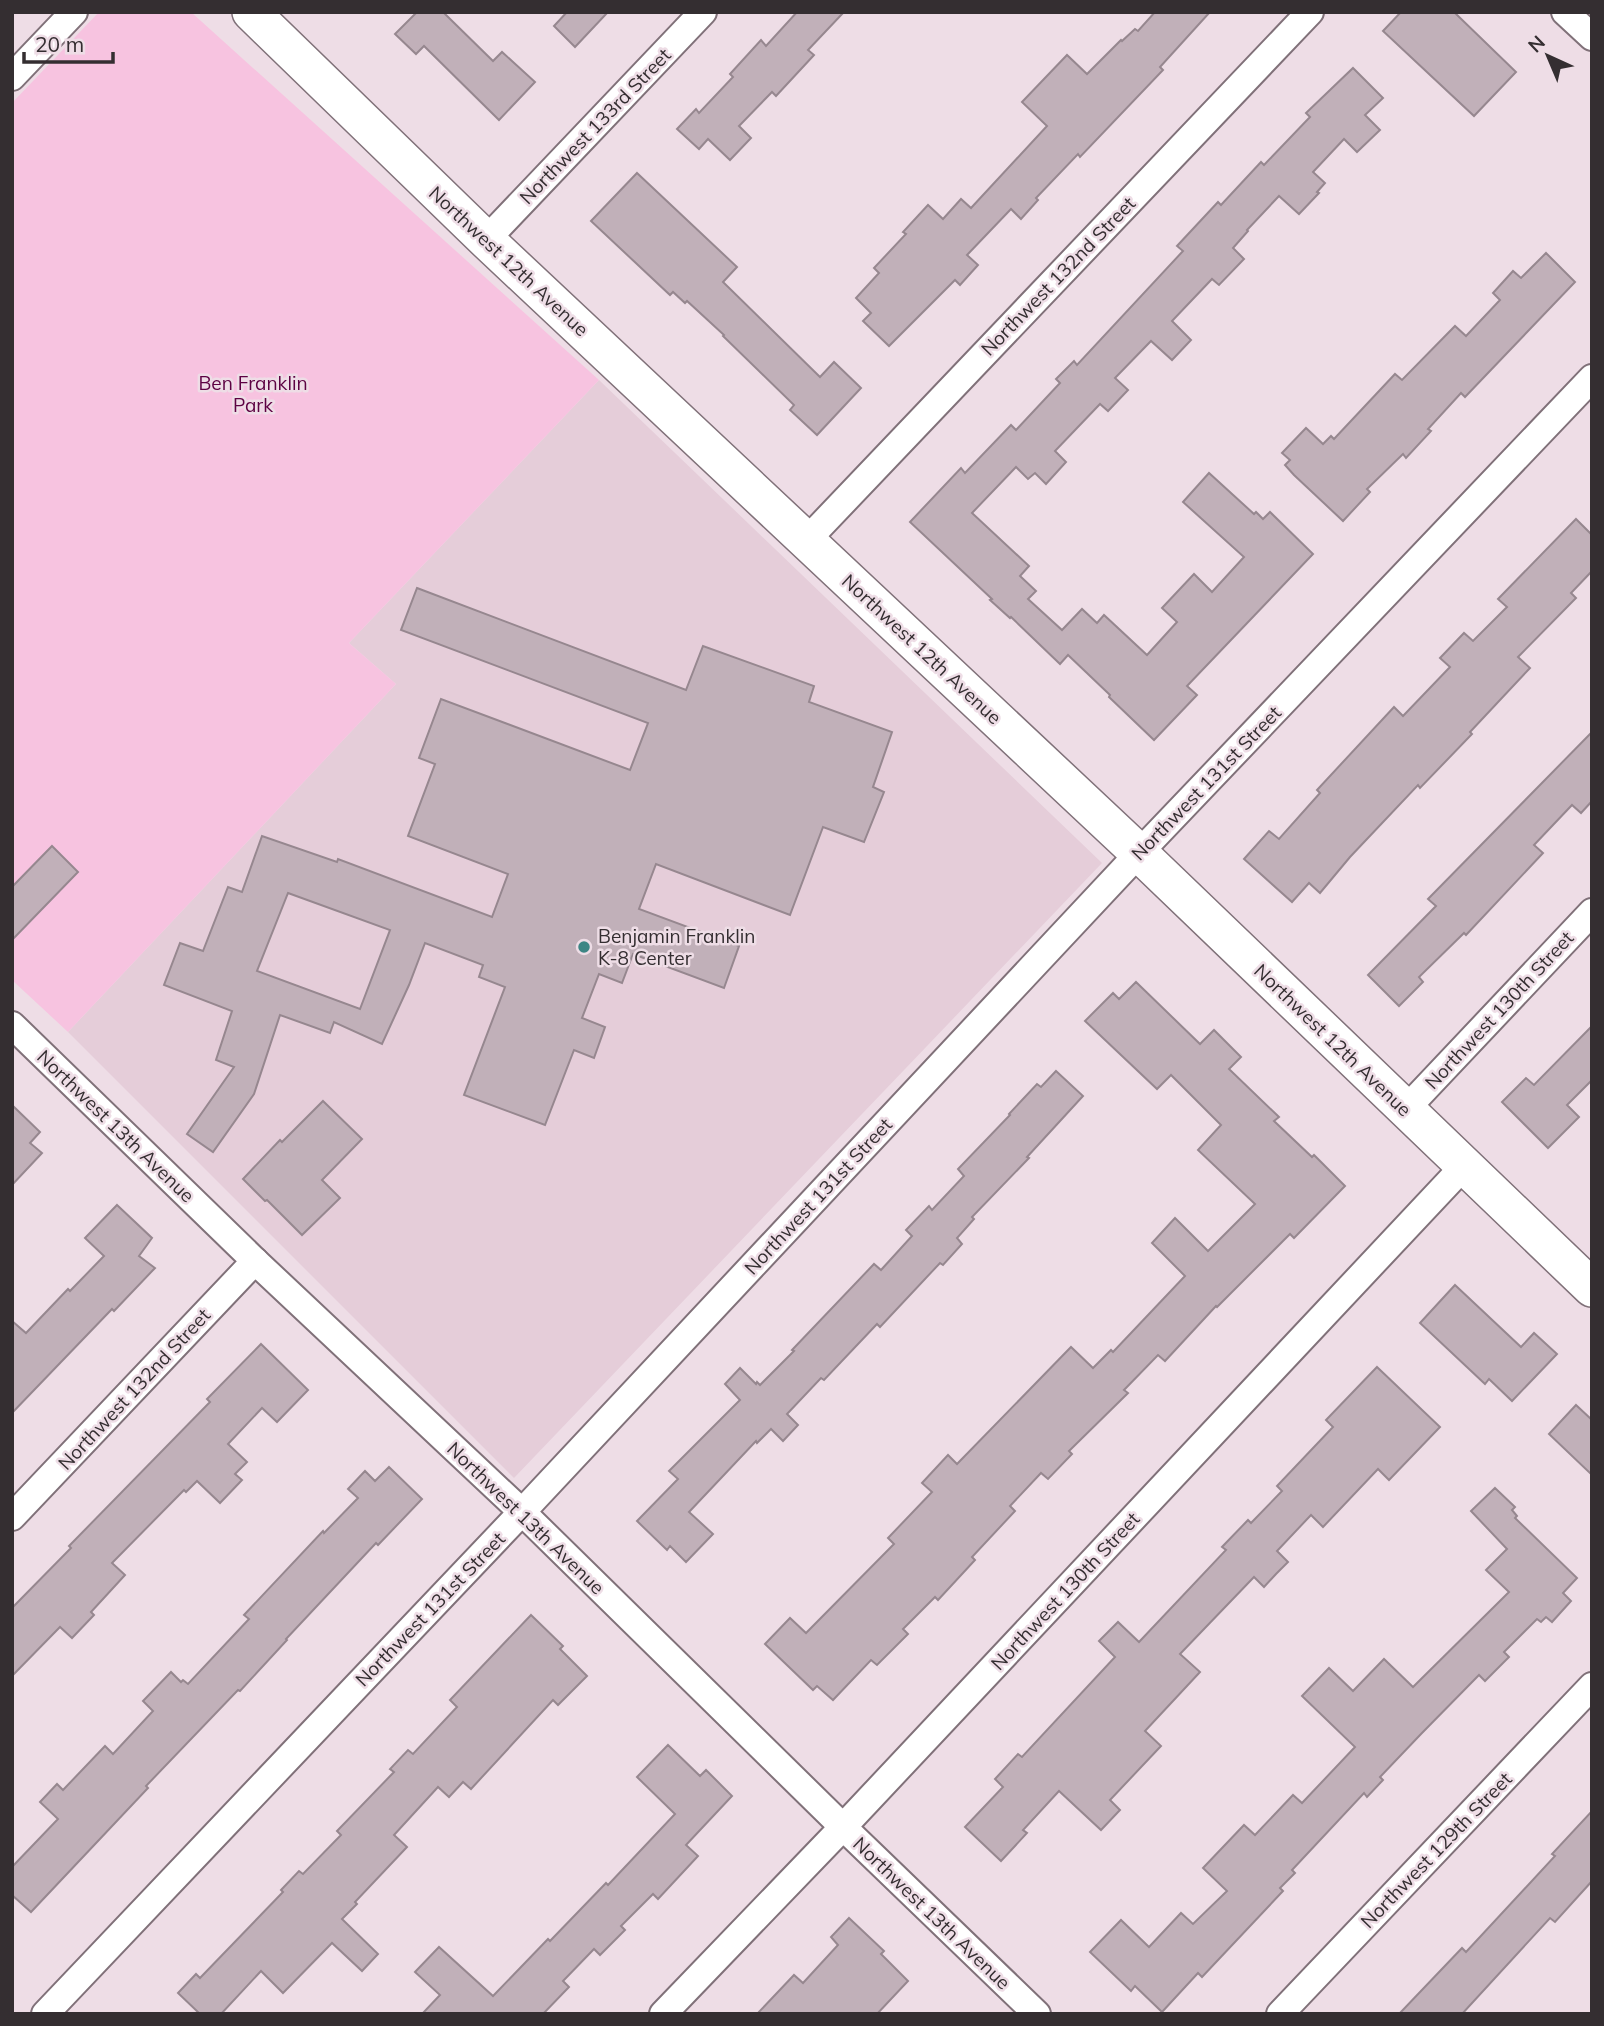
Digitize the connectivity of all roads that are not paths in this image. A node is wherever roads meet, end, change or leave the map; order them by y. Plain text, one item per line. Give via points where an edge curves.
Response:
1 (74, 12) edge
2 (251, 12) edge
3 (703, 12) edge
4 (1310, 12) edge
5 (1566, 12) edge
6 (1592, 37) edge
7 (12, 77) edge
8 (486, 240) junction
9 (1592, 378) edge
10 (807, 540) junction
11 (1139, 853) junction
12 (1592, 912) edge
13 (12, 1025) edge
14 (1406, 1109) junction
15 (1464, 1167) junction
16 (255, 1261) junction
17 (1592, 1288) edge
18 (522, 1512) junction
19 (12, 1517) edge
20 (1592, 1686) edge
21 (843, 1827) junction
22 (45, 2014) edge
23 (663, 2014) edge
24 (1037, 2014) edge
25 (1280, 2014) edge

1 - 7 street
2 - 8 street, Northwest 12th Avenue
3 - 8 street, Northwest 133rd Street
4 - 10 street, Northwest 132nd Street
5 - 6 street
8 - 10 street, Northwest 12th Avenue
9 - 11 street, Northwest 131st Street
10 - 11 street, Northwest 12th Avenue
11 - 14 street, Northwest 12th Avenue
11 - 18 street, Northwest 131st Street
12 - 14 street, Northwest 130th Street
13 - 16 street, Northwest 13th Avenue
14 - 15 street, Northwest 12th Avenue
15 - 17 street, Northwest 12th Avenue
15 - 21 street, Northwest 130th Street
16 - 18 street, Northwest 13th Avenue
16 - 19 street, Northwest 132nd Street
18 - 21 street, Northwest 13th Avenue
18 - 22 street, Northwest 131st Street
20 - 25 street, Northwest 129th Street
21 - 23 street, Northwest 130th Street
21 - 24 street, Northwest 13th Avenue

